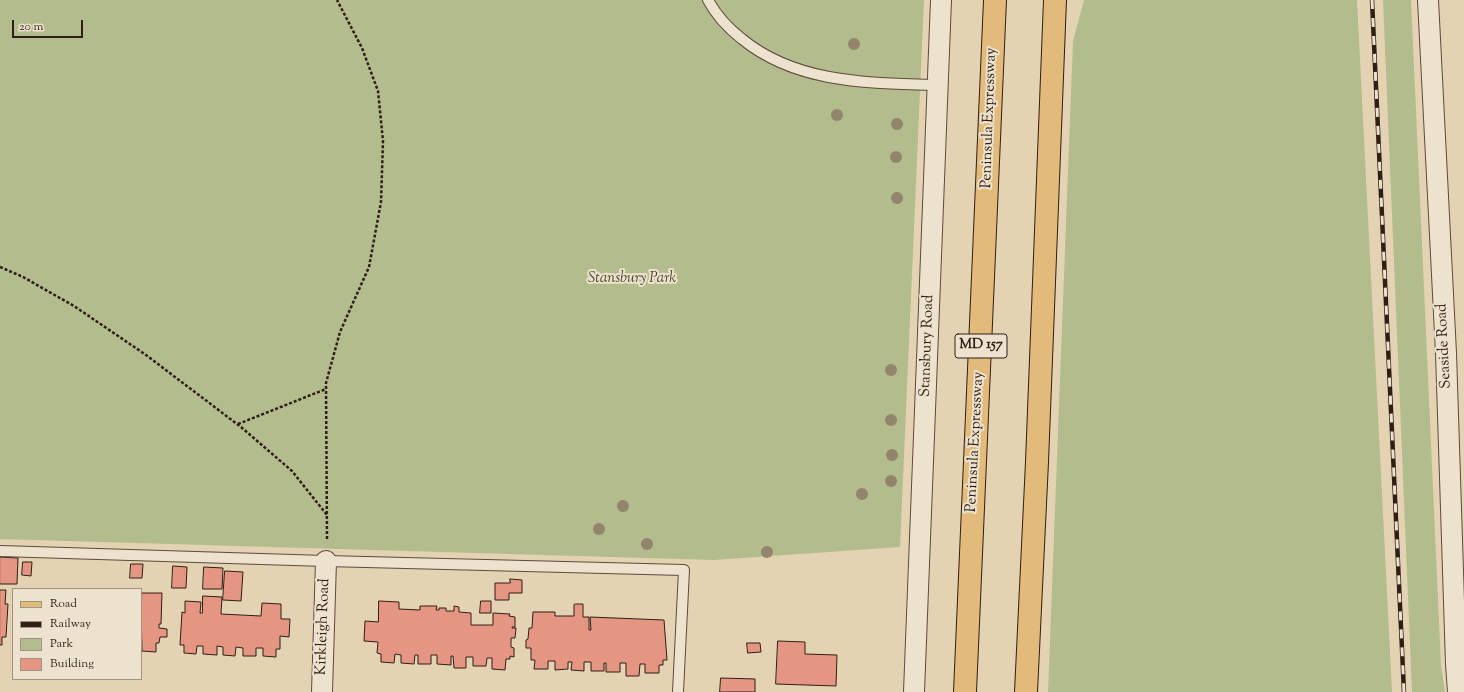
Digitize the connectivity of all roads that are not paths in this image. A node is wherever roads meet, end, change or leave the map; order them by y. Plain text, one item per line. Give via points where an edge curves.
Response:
1 (708, 0) edge
2 (941, 0) edge
3 (995, 0) edge
4 (1055, 0) edge
5 (1428, 0) edge
6 (938, 85) junction
7 (0, 551) edge
8 (326, 561) junction
9 (322, 692) edge
10 (678, 692) edge
11 (914, 692) edge
12 (965, 692) edge
13 (1026, 692) edge
14 (1458, 692) edge

1 - 6 lane via 729,29 747,44 768,57 795,68 828,77 881,83
2 - 6 street, Stansbury Road
3 - 12 main road, Peninsula Expressway / MD 157
4 - 13 main road
5 - 14 street, Seaside Road via 1446,353
6 - 11 street, Stansbury Road
7 - 8 lane
8 - 9 street, Kirkleigh Road
8 - 10 lane via 684,570

